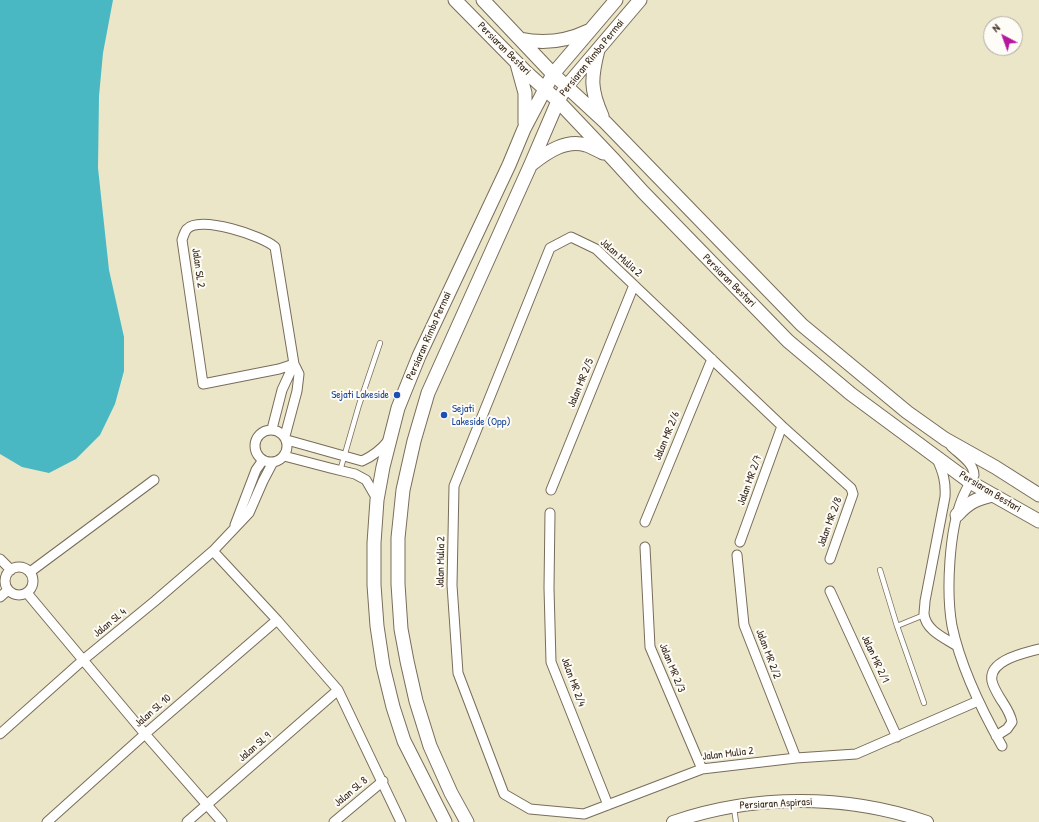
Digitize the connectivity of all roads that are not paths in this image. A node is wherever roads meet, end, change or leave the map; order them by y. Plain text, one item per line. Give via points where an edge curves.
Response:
1 (455, 0) edge
2 (483, 0) edge
3 (616, 0) edge
4 (640, 0) edge
5 (590, 31) junction
6 (520, 39) junction
7 (599, 48) junction
8 (516, 62) junction
9 (553, 74) junction
10 (566, 87) junction
11 (545, 89) junction
12 (558, 101) junction
13 (605, 122) junction
14 (524, 129) junction
15 (613, 159) junction
16 (531, 164) junction
17 (634, 285) junction
18 (380, 343) dead end
19 (712, 359) junction
20 (294, 364) junction
21 (782, 426) junction
22 (272, 429) junction
23 (391, 437) junction
24 (286, 438) junction
25 (945, 439) junction
26 (344, 455) junction
27 (284, 456) junction
28 (935, 456) junction
29 (263, 460) junction
30 (273, 462) junction
31 (340, 471) junction
32 (154, 480) dead end
33 (970, 482) junction
34 (551, 490) dead end
35 (853, 494) joint
36 (993, 495) junction
37 (1039, 495) edge
38 (377, 500) junction
39 (550, 513) dead end
40 (957, 515) junction
41 (1039, 521) edge
42 (645, 522) dead end
43 (234, 528) junction
44 (740, 542) dead end
45 (645, 547) dead end
46 (213, 551) junction
47 (737, 555) dead end
48 (0, 559) edge
49 (830, 559) dead end
50 (10, 570) junction
51 (880, 570) dead end
52 (30, 572) junction
53 (8, 590) junction
54 (830, 592) dead end
55 (27, 593) junction
56 (0, 597) edge
57 (924, 615) junction
58 (277, 620) junction
59 (897, 626) junction
60 (957, 646) junction
61 (1039, 649) edge
62 (83, 660) junction
63 (338, 690) junction
64 (978, 701) junction
65 (924, 703) dead end
66 (0, 734) edge
67 (145, 734) junction
68 (996, 736) junction
69 (897, 737) junction
70 (430, 746) junction
71 (1002, 746) dead end
72 (796, 758) junction
73 (702, 769) junction
74 (424, 779) junction
75 (383, 781) junction
76 (207, 804) junction
77 (608, 805) junction
78 (733, 806) junction
79 (47, 822) edge
80 (187, 822) edge
81 (222, 822) edge
82 (334, 822) edge
83 (401, 822) edge
84 (445, 822) edge
85 (452, 822) edge
86 (467, 822) edge
87 (474, 822) edge
88 (673, 822) edge
89 (736, 822) edge
90 (927, 822) edge

1 - 8 main road, Persiaran Bestari
2 - 6 main road, Persiaran Bestari
3 - 5 main road, Persiaran Rimba Permai
4 - 7 main road, Persiaran Rimba Permai
5 - 6 main road via 552,41
5 - 9 main road, Persiaran Rimba Permai
6 - 9 main road, Persiaran Bestari
7 - 10 main road, Persiaran Rimba Permai
7 - 13 main road via 592,86
8 - 11 main road, Persiaran Bestari
8 - 14 main road via 525,93
9 - 10 main road, Persiaran Bestari
9 - 11 main road, Persiaran Rimba Permai
10 - 12 main road, Persiaran Rimba Permai
10 - 13 main road, Persiaran Bestari
11 - 12 main road, Persiaran Bestari
11 - 14 main road, Persiaran Rimba Permai
12 - 15 main road, Persiaran Bestari
12 - 16 main road, Persiaran Rimba Permai
13 - 25 main road, Persiaran Bestari via 802,325 907,412
14 - 23 main road, Persiaran Rimba Permai via 419,356 398,408
15 - 16 main road via 588,145 578,143 554,149
15 - 28 main road, Persiaran Bestari via 788,340 851,394
16 - 70 main road, Persiaran Rimba Permai via 428,393 403,490 398,538 401,629 416,701
17 - 19 street, Jalan Mulia 2
17 - 34 street, Jalan MR 2/5
17 - 77 street, Jalan Mulia 2 via 596,249 571,237 550,248 454,486 452,585 458,673 504,794 530,809 584,814
18 - 26 lane
19 - 21 street, Jalan Mulia 2
19 - 42 street, Jalan MR 2/6
20 - 20 street, Jalan SL 2 via 203,384 182,240 187,229 197,224 217,225 265,239 276,246
20 - 22 street via 282,390
20 - 24 street, Jalan SL 2 via 298,374 297,391
21 - 35 street, Jalan Mulia 2 via 851,488
21 - 44 street, Jalan MR 2/7
22 - 24 street via 279,431
22 - 29 street via 257,437 257,454
23 - 26 street via 379,451 362,461
23 - 38 main road, Persiaran Rimba Permai
24 - 26 street
24 - 27 street via 287,448
25 - 33 street via 972,468 974,475
25 - 37 main road, Persiaran Bestari
26 - 31 lane
27 - 30 street
27 - 31 street
28 - 33 main road, Persiaran Bestari
28 - 57 street via 946,485
29 - 30 street
29 - 43 street, Jalan SL 4 via 256,470
30 - 43 street, Jalan SL 4 via 249,513
31 - 38 street via 363,477 371,486
32 - 52 street
33 - 36 main road, Persiaran Bestari
33 - 40 street
35 - 49 street, Jalan MR 2/8
36 - 40 main road via 976,499
36 - 41 main road, Persiaran Bestari
38 - 74 main road, Persiaran Rimba Permai via 374,585 383,666 404,741
39 - 77 street, Jalan MR 2/4 via 551,662
40 - 60 street via 950,558 952,625
43 - 46 street, Jalan SL 4
45 - 73 street, Jalan MR 2/3 via 650,647
46 - 58 street
46 - 62 street, Jalan SL 4
47 - 72 street, Jalan MR 2/2 via 744,625
48 - 50 street
50 - 52 street via 18,567
50 - 53 street via 5,582
51 - 59 lane
52 - 55 street via 33,585
53 - 55 street via 19,596
53 - 56 street
54 - 69 street, Jalan MR 2/1
55 - 62 street
57 - 59 lane
57 - 60 street via 929,627
58 - 63 street
58 - 67 street, Jalan SL 10
59 - 65 lane
60 - 64 street
61 - 68 street via 1010,657 992,673 992,681 1011,714 1012,722
62 - 66 street, Jalan SL 4
62 - 67 street
63 - 75 street
63 - 76 street, Jalan SL 9
64 - 68 street
64 - 69 street, Jalan Mulia 2
67 - 76 street
67 - 79 street, Jalan SL 10
68 - 71 street
69 - 72 street, Jalan Mulia 2 via 856,754
70 - 86 main road, Persiaran Rimba Permai
70 - 87 main road
72 - 73 street, Jalan Mulia 2
73 - 77 street, Jalan Mulia 2
74 - 84 main road, Persiaran Rimba Permai
74 - 85 main road
75 - 82 street, Jalan SL 8
75 - 83 street
76 - 80 street, Jalan SL 9
76 - 81 street
78 - 88 street, Persiaran Aspirasi
78 - 89 lane
78 - 90 street, Persiaran Aspirasi via 798,801 836,803 880,810

